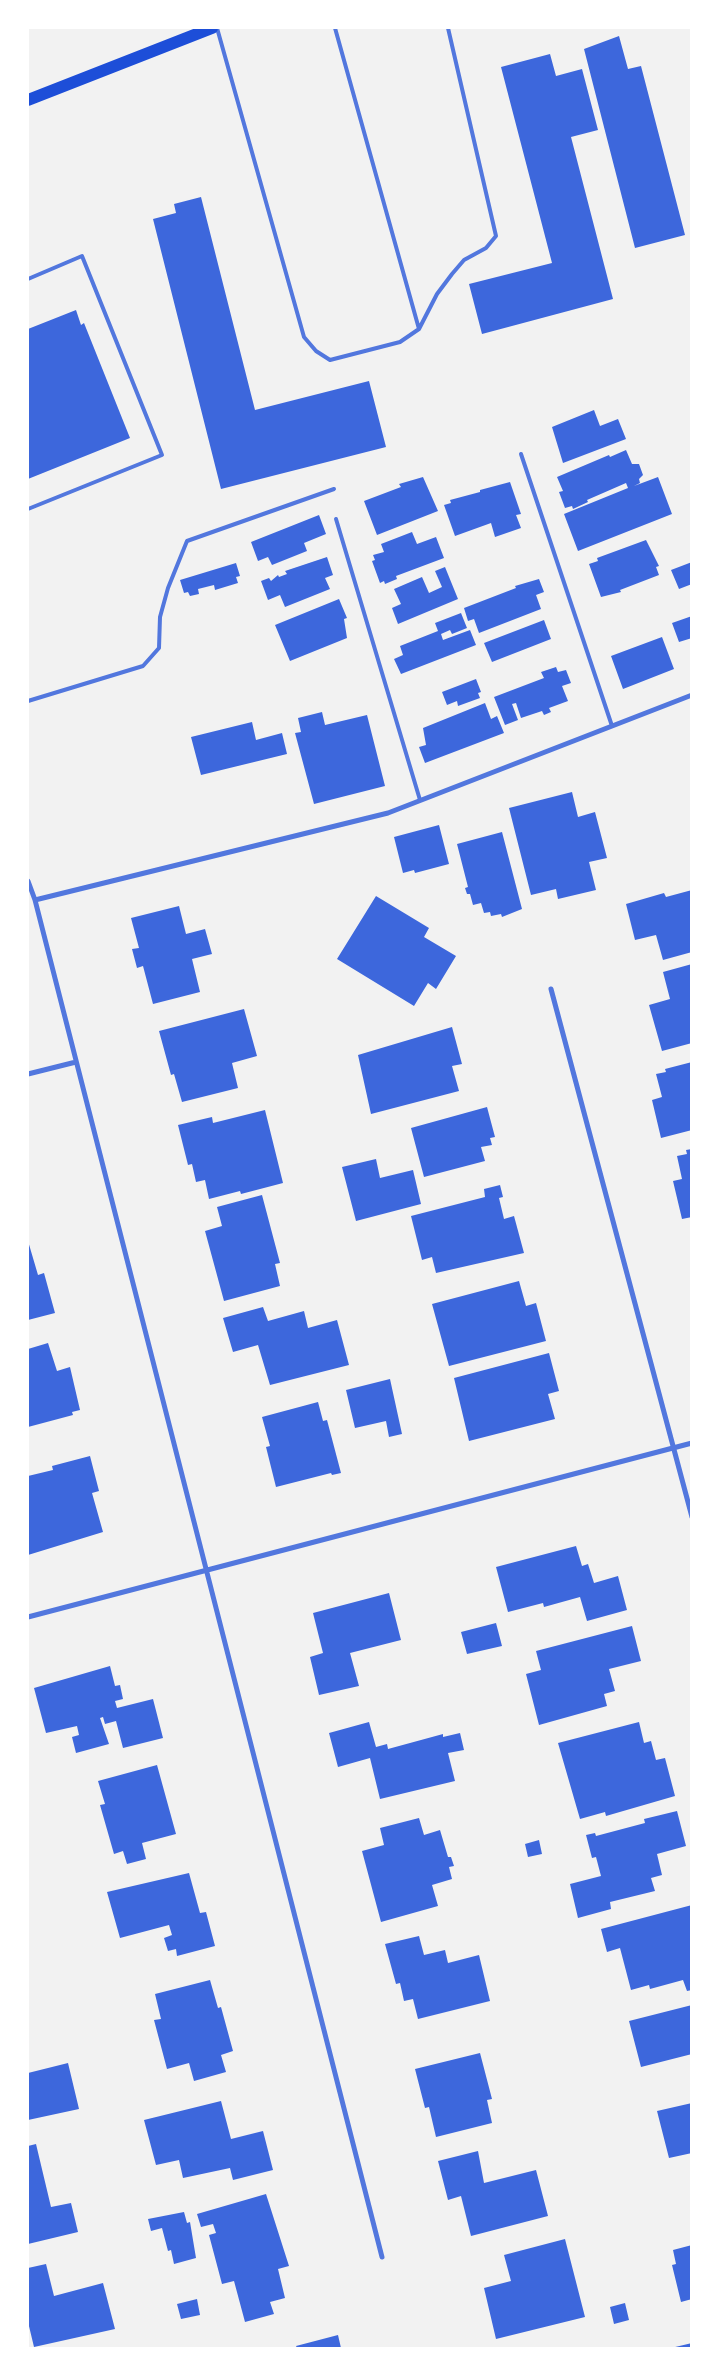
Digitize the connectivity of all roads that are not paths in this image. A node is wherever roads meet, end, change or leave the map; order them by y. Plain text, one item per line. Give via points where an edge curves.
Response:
1 (212, 28) edge
2 (217, 28) edge
3 (335, 28) edge
4 (448, 28) edge
5 (28, 100) edge
6 (28, 279) edge
7 (419, 329) junction
8 (521, 454) dead end
9 (334, 489) dead end
10 (28, 509) edge
11 (336, 519) dead end
12 (692, 695) edge
13 (28, 700) edge
14 (612, 726) junction
15 (420, 800) junction
16 (28, 881) edge
17 (35, 900) junction
18 (551, 989) dead end
19 (76, 1062) junction
20 (28, 1074) edge
21 (692, 1443) edge
22 (674, 1448) junction
23 (692, 1517) edge
24 (208, 1571) junction
25 (28, 1617) edge
26 (382, 2257) dead end

1 - 5 main road
2 - 7 lane via 304,337 316,352 330,360 400,342
3 - 7 lane
4 - 7 lane via 496,236 486,248 464,260 452,274 437,294
6 - 10 lane via 82,256 162,455
8 - 14 lane
9 - 13 lane via 187,541 160,617 159,648 143,666
11 - 15 lane
12 - 14 street
14 - 15 street
15 - 17 street via 388,813
16 - 17 street
17 - 19 street
18 - 22 street
19 - 20 street
19 - 24 street
21 - 22 street
22 - 23 street
22 - 24 street
24 - 25 street
24 - 26 street

